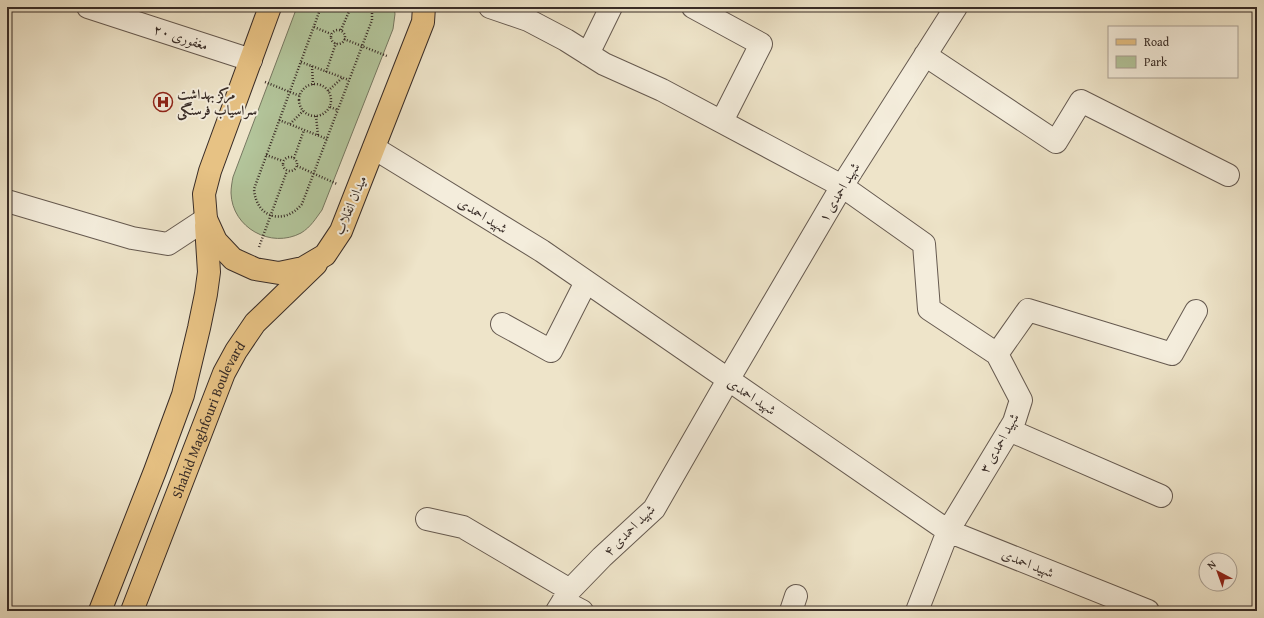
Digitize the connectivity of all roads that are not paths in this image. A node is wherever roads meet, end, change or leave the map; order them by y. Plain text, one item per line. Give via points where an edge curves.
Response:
1 (88, 7) edge
2 (270, 7) edge
3 (424, 7) edge
4 (490, 7) edge
5 (611, 7) edge
6 (693, 7) edge
7 (956, 7) edge
8 (588, 54) junction
9 (925, 55) junction
10 (251, 60) junction
11 (722, 121) junction
12 (374, 148) junction
13 (1228, 175) dead end
14 (842, 186) junction
15 (7, 201) edge
16 (206, 219) junction
17 (325, 255) junction
18 (586, 282) junction
19 (1196, 311) dead end
20 (502, 324) dead end
21 (997, 354) junction
22 (728, 380) junction
23 (1009, 430) junction
24 (1161, 496) dead end
25 (427, 519) dead end
26 (948, 530) junction
27 (563, 601) edge
28 (100, 611) edge
29 (132, 611) edge
30 (582, 611) edge
31 (917, 611) edge
32 (1148, 611) edge

1 - 10 street, مغفوری ۲۰
2 - 10 main road, میدان انقلاب
3 - 12 main road, میدان انقلاب via 423,22
4 - 8 street via 528,20
5 - 8 street
6 - 11 street via 761,44
7 - 9 street, شهید احمدی ۱
8 - 11 street
9 - 13 street via 1056,142 1081,101
9 - 14 street, شهید احمدی ۱
10 - 16 main road, میدان انقلاب via 210,171 204,194
11 - 14 street
12 - 17 main road, میدان انقلاب via 341,231
12 - 18 street, شهید احمدی via 542,251
14 - 21 street via 924,244 929,309
14 - 22 street, شهید احمدی ۱
15 - 16 street via 132,238 168,244
16 - 17 main road, میدان انقلاب via 216,241 233,259 255,269 279,273 303,268
16 - 28 main road, Shahid Maghfouri Boulevard via 209,272 183,395
17 - 29 main road, Shahid Maghfouri Boulevard via 255,323 224,373
18 - 20 street via 551,351
18 - 22 street, شهید احمدی
19 - 21 street via 1172,354 1028,310
21 - 23 street, شهید احمدی ۳ via 1021,400
22 - 26 street, شهید احمدی
22 - 27 street, شهید احمدی ۴ via 654,509 602,557
23 - 24 street
23 - 26 street, شهید احمدی ۳
25 - 27 street via 463,527
26 - 31 street, شهید احمدی ۳
26 - 32 street, شهید احمدی
27 - 30 street

